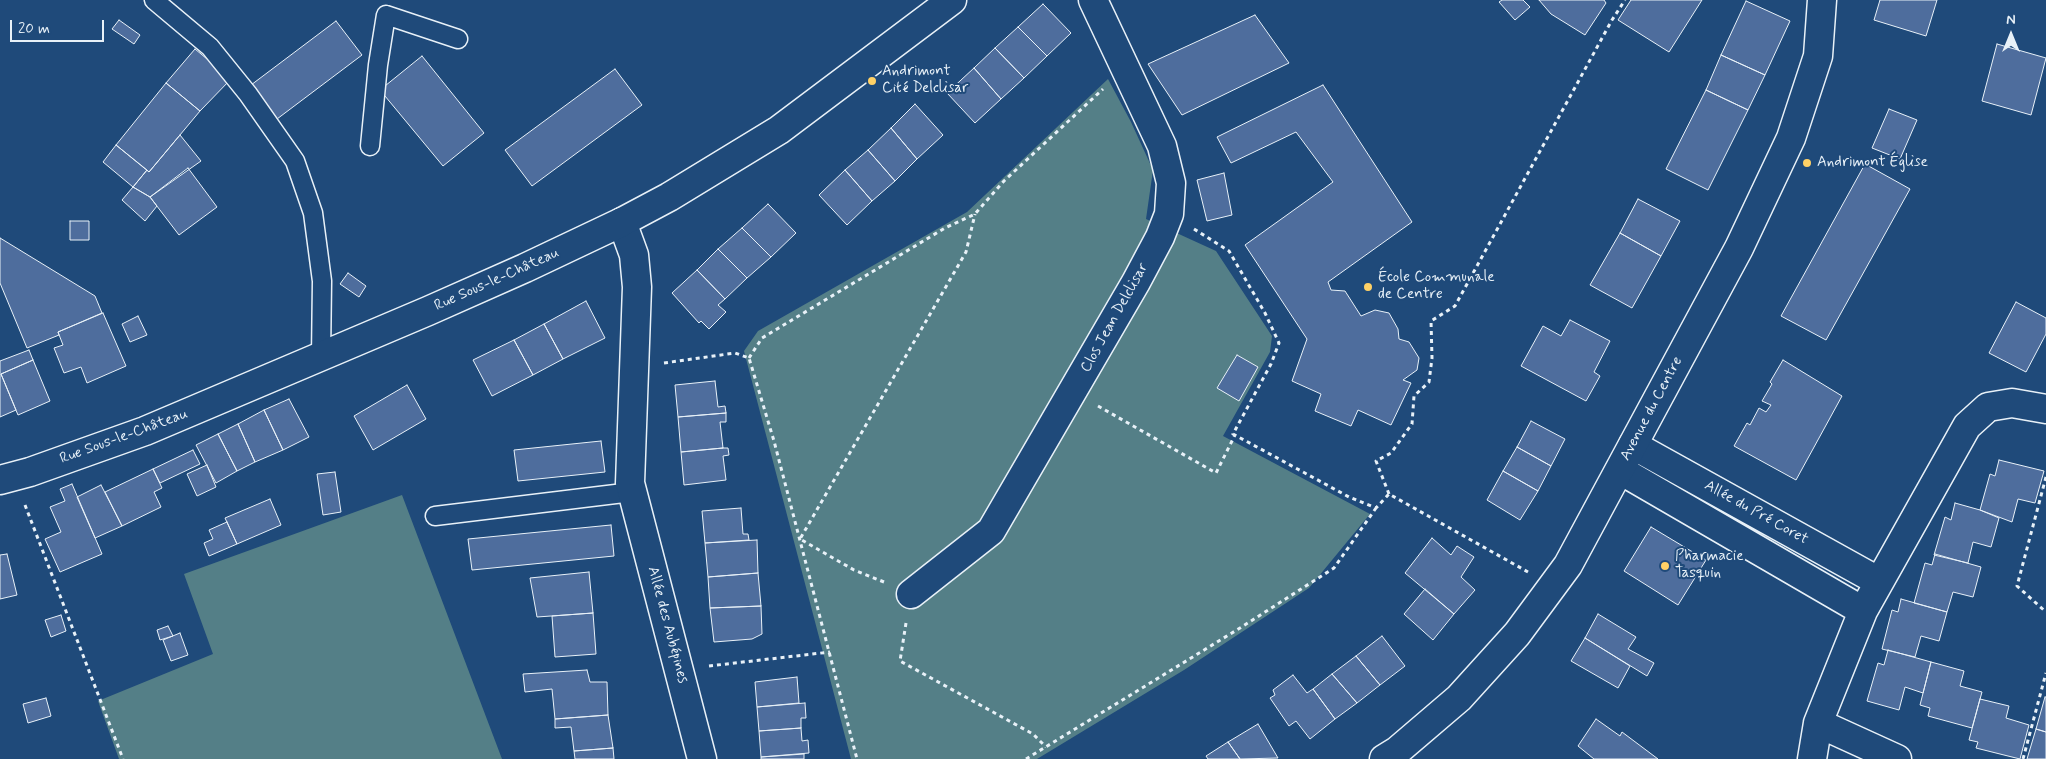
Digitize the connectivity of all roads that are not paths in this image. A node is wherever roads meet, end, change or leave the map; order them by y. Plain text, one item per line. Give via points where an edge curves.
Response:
1 (154, 0) edge
2 (952, 0) edge
3 (1094, 0) edge
4 (1822, 0) edge
5 (458, 39) dead end
6 (370, 146) dead end
7 (622, 222) junction
8 (321, 357) junction
9 (2046, 409) edge
10 (1633, 446) junction
11 (1620, 470) junction
12 (7, 478) edge
13 (632, 492) junction
14 (435, 516) dead end
15 (1878, 581) junction
16 (911, 594) road end
17 (1862, 611) junction
18 (1818, 723) junction
19 (702, 759) edge
20 (1384, 759) edge
21 (1812, 759) edge
22 (1897, 759) edge

1 - 8 lane via 210,47 295,161 313,213 322,281
2 - 7 street, Rue Sous-le-Château via 779,130
3 - 16 street, Clos Jean Delclisar via 1162,146 1171,183 1169,214 1136,282 991,532
4 - 10 street, Avenue du Centre via 1818,56 1791,138 1739,248
5 - 6 lane via 386,15
7 - 8 street, Rue Sous-le-Château via 517,272
7 - 13 street, Allée des Aubépines via 634,255 637,287
8 - 12 street, Rue Sous-le-Château via 145,432
9 - 15 street via 2012,403 1988,407 1967,426
10 - 11 street, Avenue du Centre
10 - 15 street, Allée du Pré Coret
11 - 17 street, Allée du Pré Coret
11 - 20 street, Avenue du Centre via 1568,565 1518,634 1460,698 1398,751
13 - 14 lane
13 - 19 street, Allée des Aubépines
15 - 17 street
17 - 18 street
18 - 21 street
18 - 22 street

